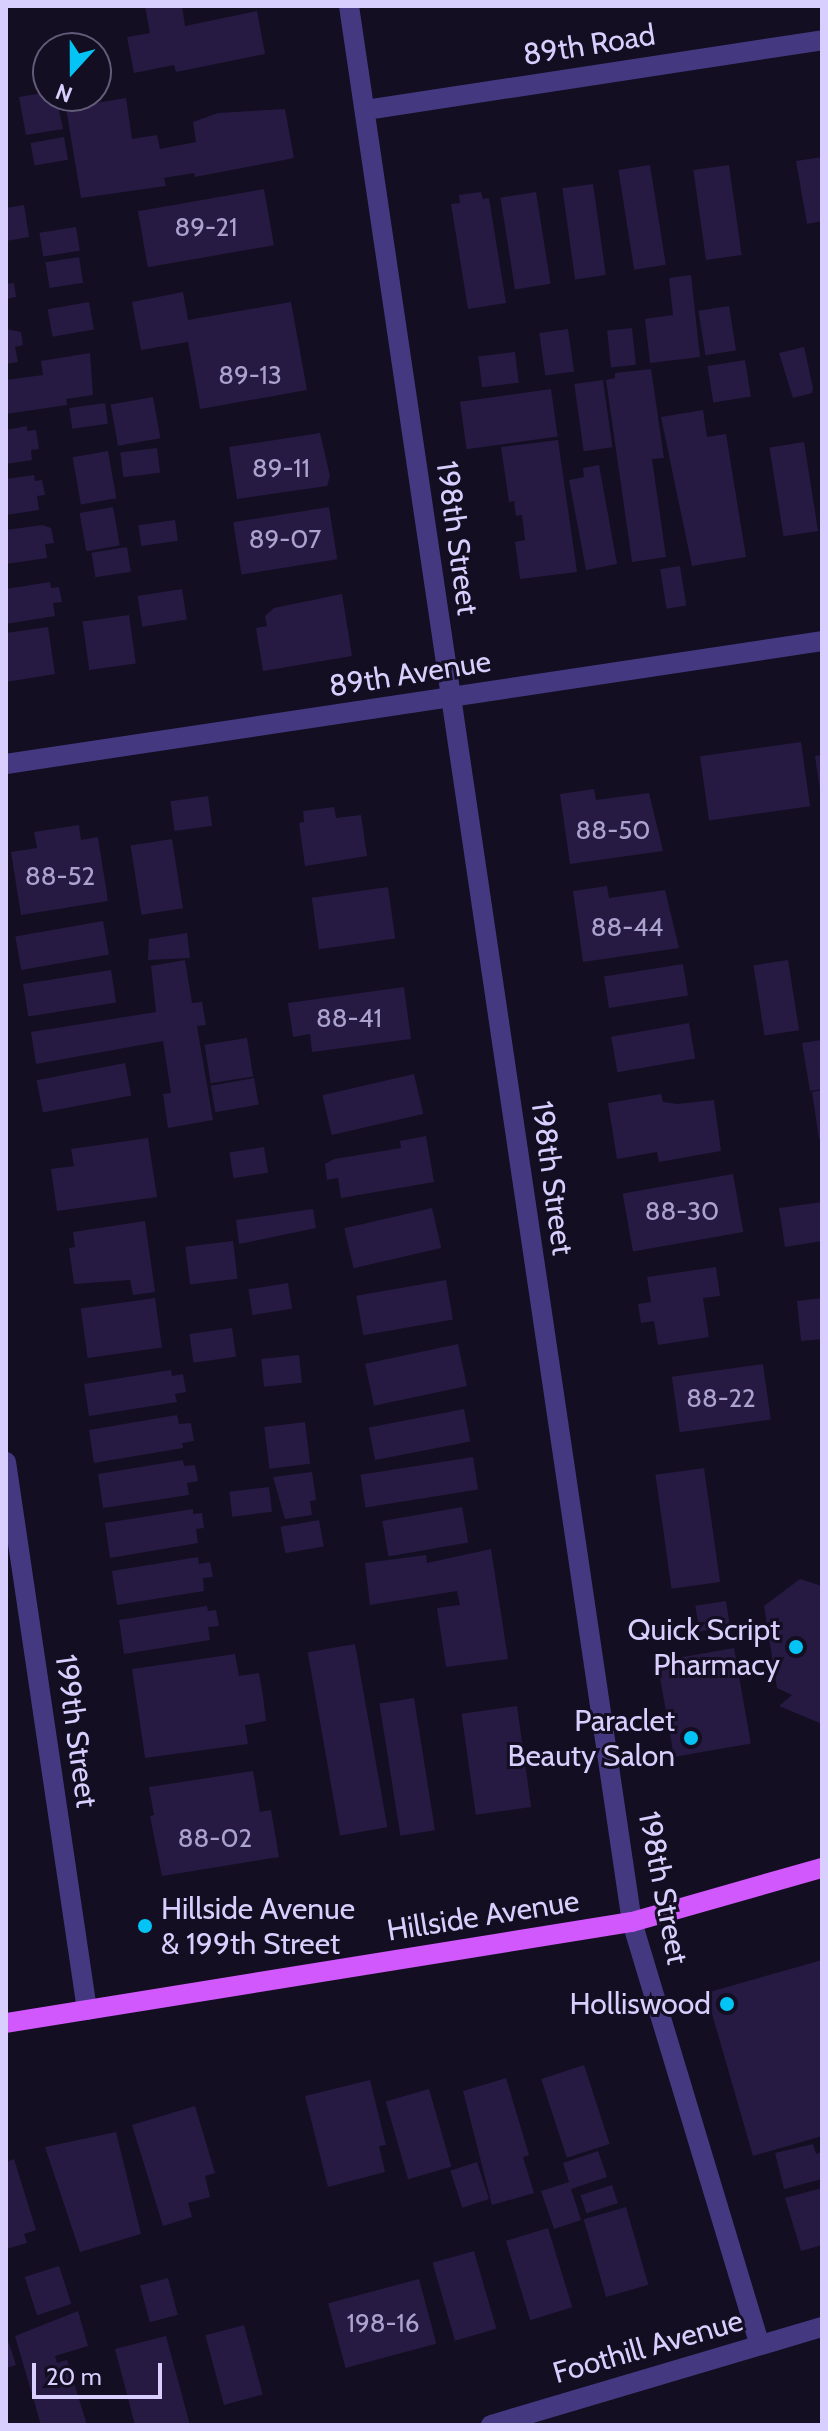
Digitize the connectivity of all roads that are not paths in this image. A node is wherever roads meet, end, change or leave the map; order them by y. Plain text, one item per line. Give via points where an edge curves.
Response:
1 (349, 6) edge
2 (822, 40) edge
3 (366, 110) junction
4 (822, 641) edge
5 (450, 699) junction
6 (6, 764) edge
7 (6, 1462) edge
8 (822, 1868) edge
9 (632, 1922) junction
10 (87, 2010) junction
11 (6, 2023) edge
12 (822, 2327) edge
13 (760, 2345) junction
14 (491, 2425) edge

1 - 3 street, 198th Street
2 - 3 street, 89th Road
3 - 5 street, 198th Street
4 - 5 street, 89th Avenue
5 - 6 street, 89th Avenue
5 - 9 street, 198th Street
7 - 10 street, 199th Street
8 - 9 main road, Hillside Avenue
9 - 10 main road, Hillside Avenue
9 - 13 street, 198th Street
10 - 11 main road, Hillside Avenue
12 - 13 street, Foothill Avenue
13 - 14 street, Foothill Avenue

